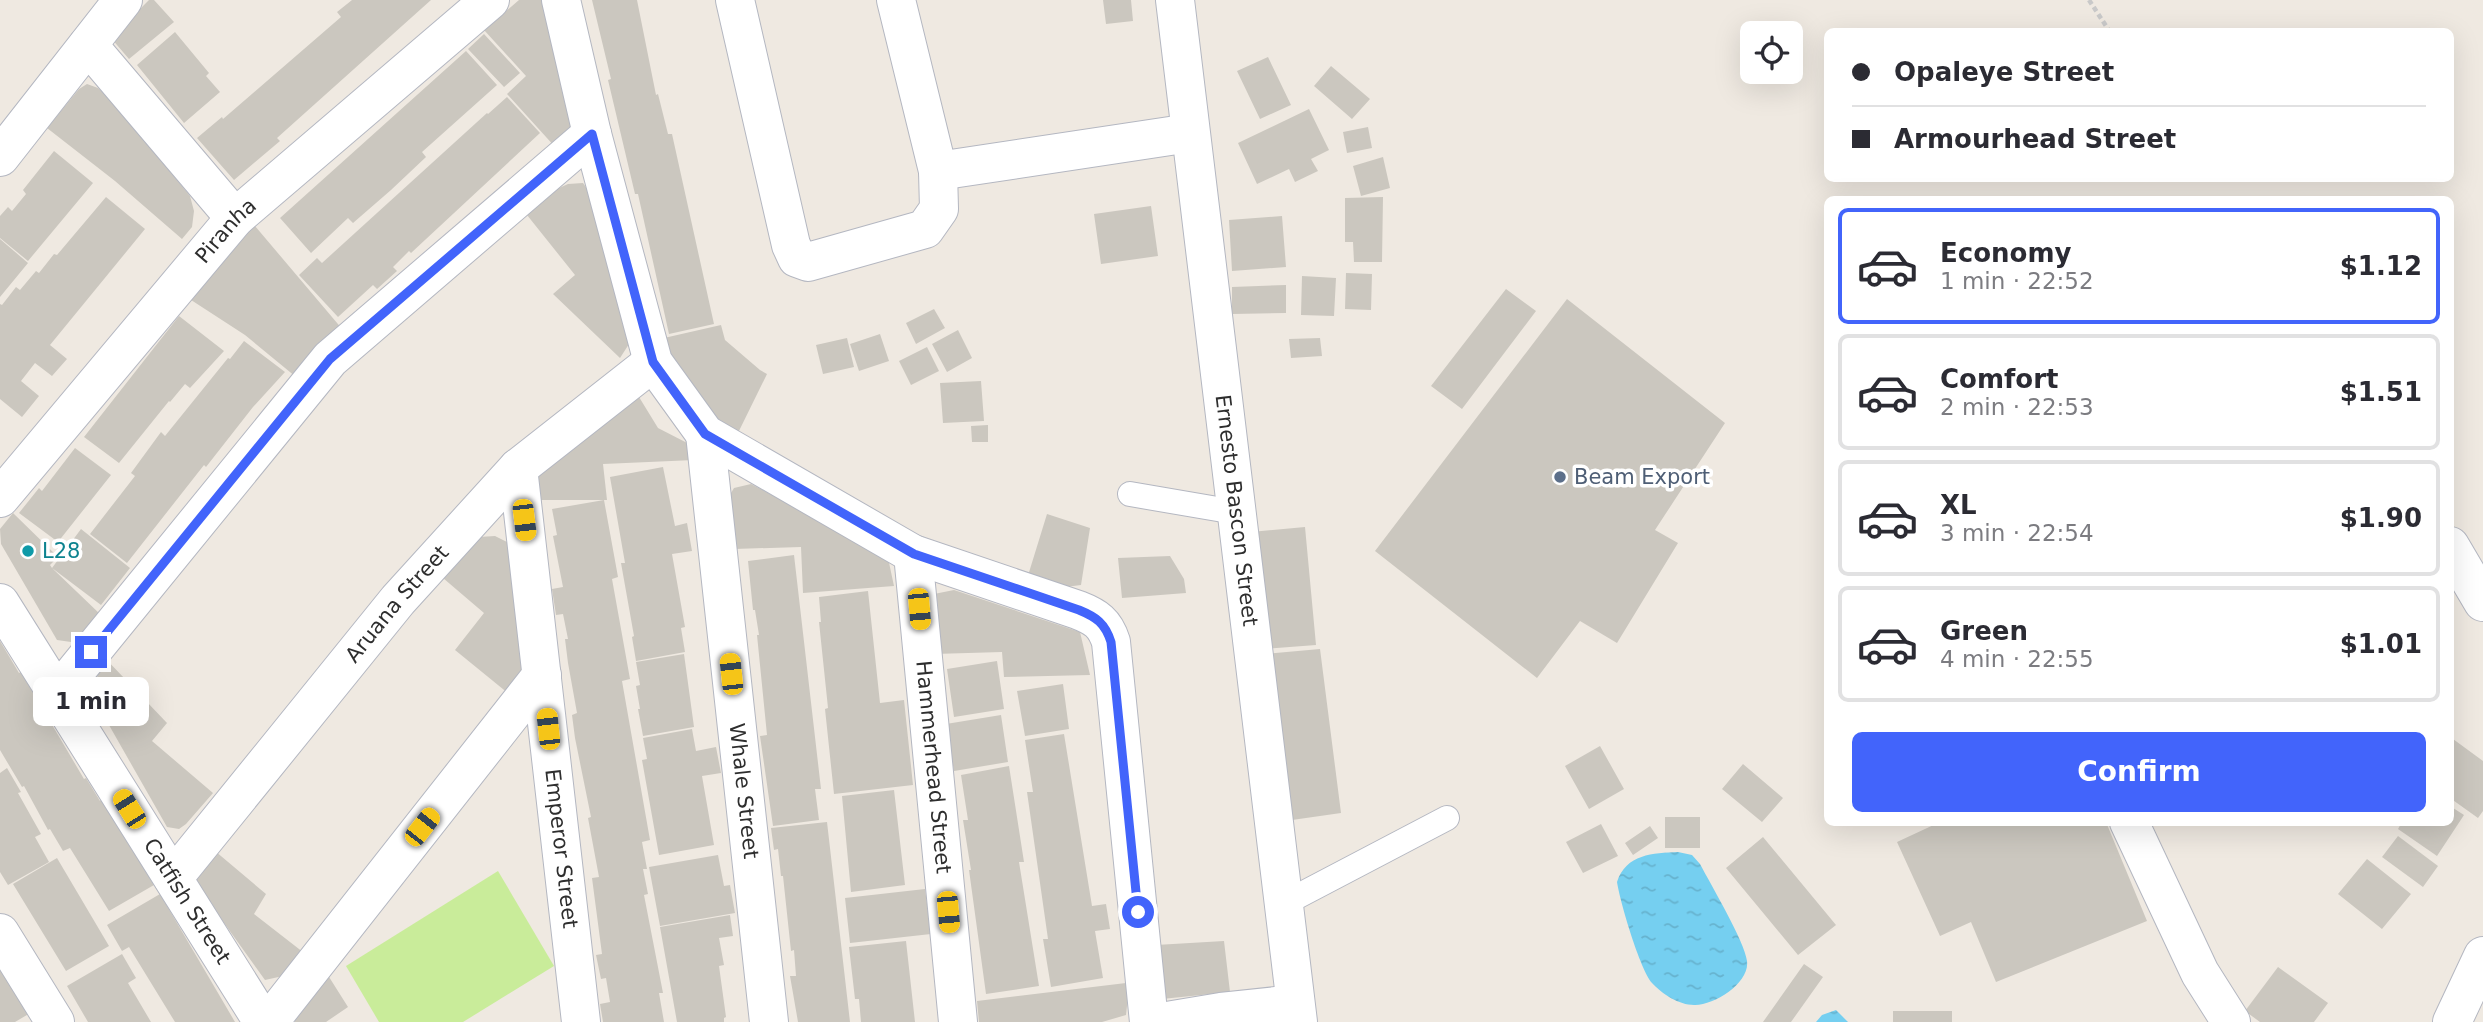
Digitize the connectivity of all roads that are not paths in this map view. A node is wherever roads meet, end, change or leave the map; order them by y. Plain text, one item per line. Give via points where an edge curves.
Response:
1 (123, 0) edge
2 (490, 0) edge
3 (561, 0) edge
4 (735, 0) edge
5 (896, 0) edge
6 (1175, 0) edge
7 (88, 45) junction
8 (1190, 133) junction
9 (592, 134) junction
10 (0, 157) edge
11 (939, 171) junction
12 (235, 218) junction
13 (653, 362) junction
14 (705, 434) junction
15 (518, 468) junction
16 (1130, 494) dead end
17 (0, 498) edge
18 (1235, 512) junction
19 (2454, 553) edge
20 (914, 554) junction
21 (2483, 602) edge
22 (0, 603) edge
23 (542, 675) junction
24 (57, 694) junction
25 (1447, 818) dead end
26 (2131, 826) edge
27 (173, 878) junction
28 (1283, 904) junction
29 (0, 933) edge
30 (2483, 956) edge
31 (1296, 1013) edge
32 (55, 1022) edge
33 (263, 1022) edge
34 (269, 1022) edge
35 (581, 1022) edge
36 (769, 1022) edge
37 (958, 1022) edge
38 (1149, 1022) edge
39 (1161, 1022) edge
40 (2231, 1022) edge
41 (2452, 1022) edge

1 - 7 street
2 - 12 street, Piranha
3 - 9 street
4 - 11 street via 797,258 808,262 925,229 939,209
5 - 11 street
6 - 8 street, Ernesto Bascon Street
7 - 10 street
7 - 12 street
8 - 11 street
8 - 18 street, Ernesto Bascon Street
9 - 13 street
9 - 24 street via 330,359
12 - 17 street, Piranha
13 - 14 street
13 - 15 street, Aruana Street
14 - 20 street
14 - 36 street, Whale Street
15 - 23 street, Emperor Street
15 - 27 street, Aruana Street via 398,600
16 - 18 lane
18 - 28 street, Ernesto Bascon Street
19 - 21 street
20 - 37 street, Hammerhead Street
20 - 38 street via 1079,610 1098,618 1107,629
22 - 24 street, Catfish Street
23 - 34 street
23 - 35 street, Emperor Street
24 - 27 street, Catfish Street
25 - 28 lane
26 - 40 street via 2200,974
27 - 33 street, Catfish Street
28 - 31 street, Ernesto Bascon Street
29 - 32 street
30 - 41 street
31 - 39 street via 1221,1012

